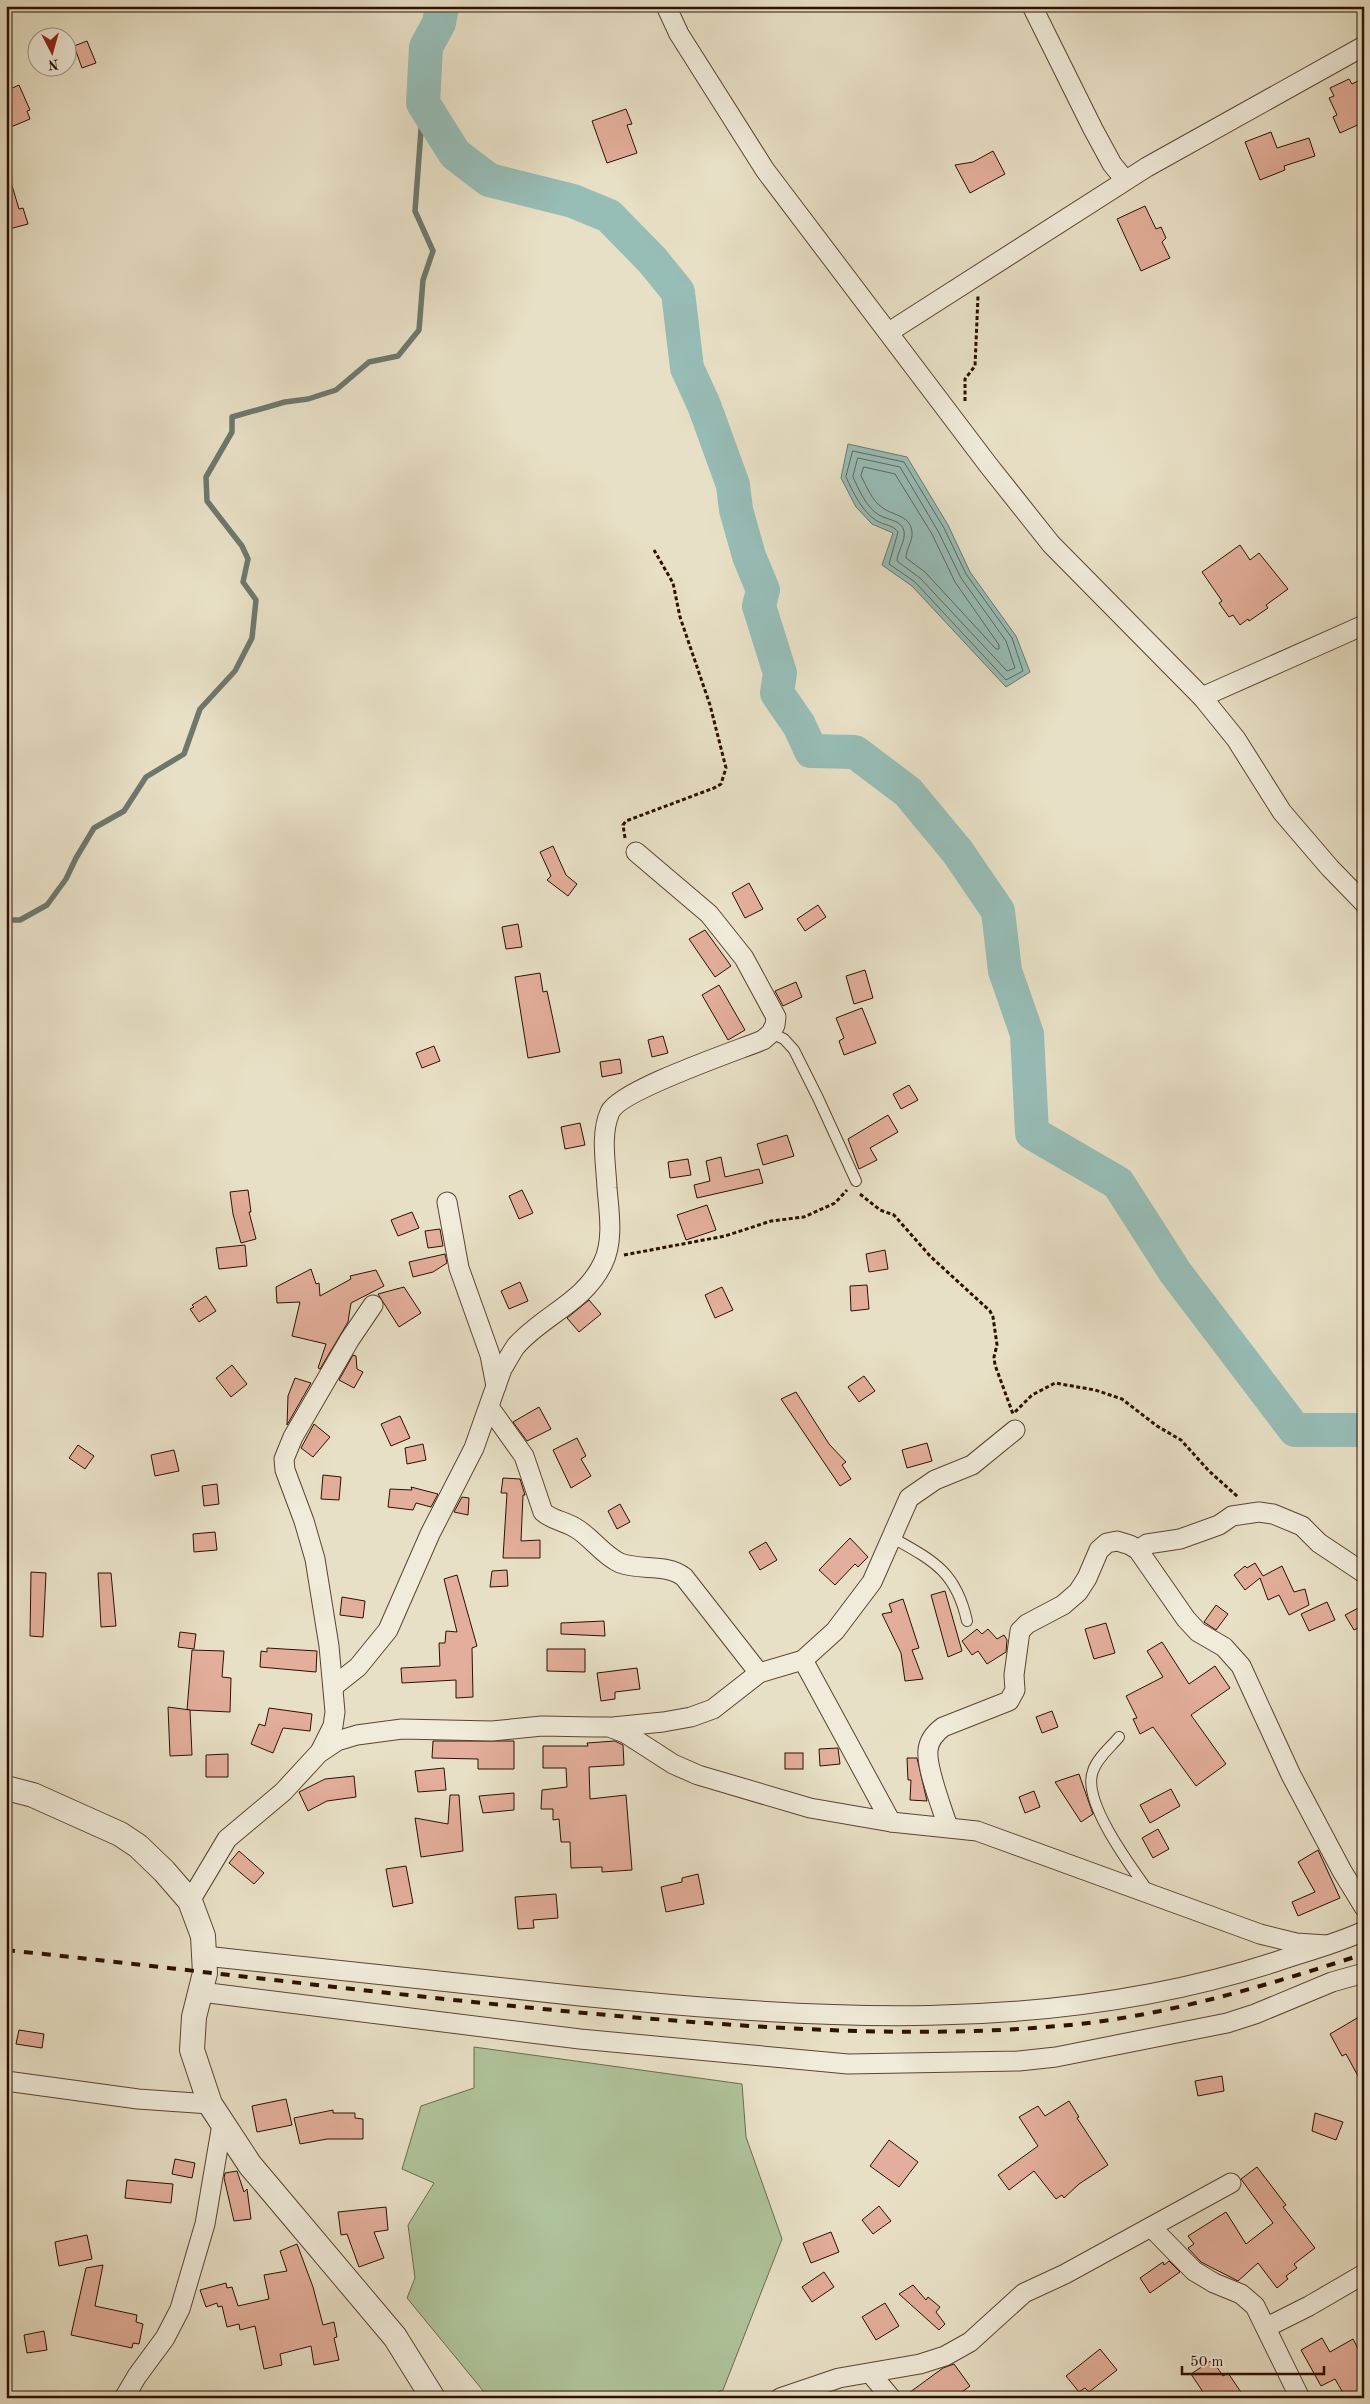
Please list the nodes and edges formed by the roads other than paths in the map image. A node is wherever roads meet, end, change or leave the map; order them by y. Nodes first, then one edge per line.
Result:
1 (666, 6) edge
2 (1032, 6) edge
3 (1364, 46) edge
4 (1125, 180) junction
5 (889, 332) junction
6 (1364, 625) edge
7 (1202, 697) junction
8 (636, 852) road end
9 (1364, 903) edge
10 (771, 1033) junction
11 (856, 1181) road end
12 (447, 1202) dead end
13 (373, 1305) dead end
14 (496, 1387) junction
15 (489, 1407) junction
16 (1014, 1422) road end
17 (893, 1538) junction
18 (1138, 1550) junction
19 (1364, 1574) edge
20 (967, 1621) dead end
21 (803, 1660) junction
22 (759, 1673) junction
23 (334, 1686) junction
24 (609, 1727) junction
25 (1120, 1737) dead end
26 (319, 1754) junction
27 (6, 1788) edge
28 (891, 1822) junction
29 (948, 1828) junction
30 (1152, 1894) junction
31 (190, 1901) junction
32 (1364, 1907) edge
33 (1360, 1934) edge
34 (1327, 1944) junction
35 (205, 1956) junction
36 (1364, 1973) edge
37 (201, 1992) junction
38 (6, 2081) edge
39 (210, 2104) junction
40 (222, 2124) junction
41 (1231, 2183) dead end
42 (1151, 2228) junction
43 (1364, 2274) edge
44 (1267, 2327) junction
45 (871, 2374) junction
46 (123, 2396) edge
47 (433, 2398) edge
48 (780, 2398) edge
49 (891, 2398) edge
50 (1300, 2398) edge

1 - 5 street
2 - 4 street
3 - 4 street
4 - 5 street
5 - 7 street
6 - 7 street
7 - 9 street
8 - 10 street
10 - 11 lane
10 - 14 street
12 - 14 street
13 - 23 street
14 - 15 street
15 - 22 street
15 - 23 street
16 - 17 street
17 - 20 lane
17 - 21 street
18 - 19 street
18 - 29 street
18 - 32 street
21 - 22 street
21 - 28 street
22 - 24 street
23 - 26 street
24 - 26 street
24 - 28 street
25 - 30 lane
26 - 31 street
27 - 31 street
28 - 29 street
29 - 30 street
30 - 34 street
31 - 35 street
33 - 34 street
34 - 35 street
35 - 37 street
36 - 37 street
37 - 39 street
38 - 39 street
39 - 40 street
40 - 46 street
40 - 47 street
41 - 42 street
42 - 44 street
42 - 45 street
43 - 44 street
44 - 50 street
45 - 48 street
45 - 49 street

